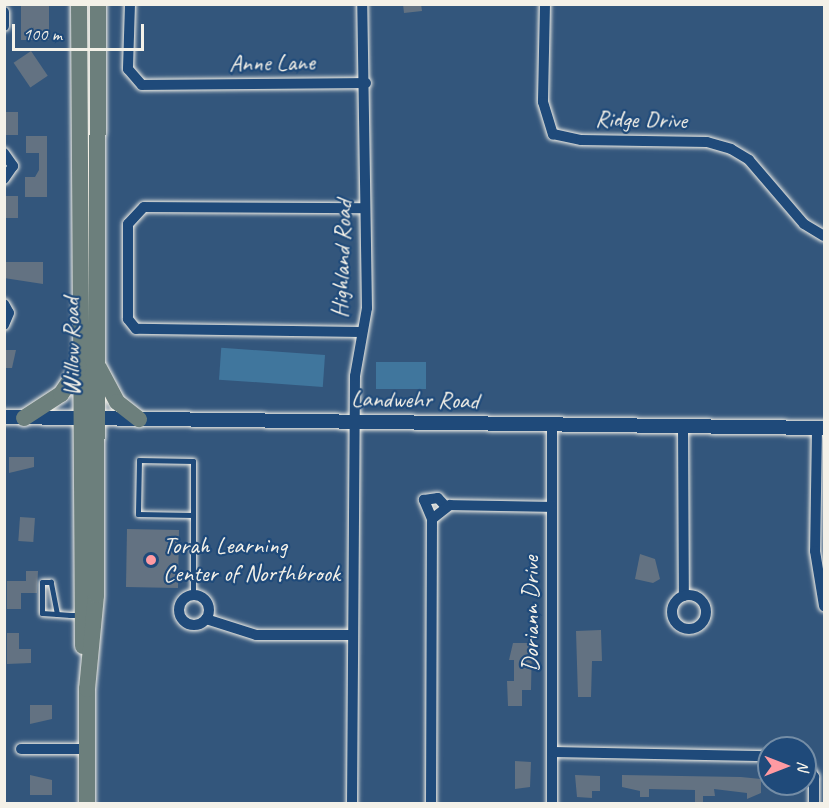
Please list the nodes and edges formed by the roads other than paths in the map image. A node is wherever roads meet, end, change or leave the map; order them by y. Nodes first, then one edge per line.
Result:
1 (79, 4) edge
2 (98, 4) edge
3 (130, 4) edge
4 (362, 4) edge
5 (545, 4) edge
6 (4, 12) edge
7 (4, 26) edge
8 (366, 83) junction
9 (4, 153) edge
10 (4, 179) edge
11 (365, 208) junction
12 (825, 236) edge
13 (4, 304) edge
14 (4, 325) edge
15 (361, 332) junction
16 (96, 355) junction
17 (80, 366) junction
18 (4, 417) edge
19 (24, 418) junction
20 (88, 419) junction
21 (139, 419) junction
22 (354, 421) junction
23 (552, 424) junction
24 (683, 427) junction
25 (821, 428) edge
26 (446, 507) junction
27 (551, 507) junction
28 (193, 515) junction
29 (432, 519) junction
30 (192, 596) junction
31 (684, 596) dead end
32 (825, 606) edge
33 (57, 614) junction
34 (81, 614) junction
35 (206, 619) junction
36 (353, 635) junction
37 (87, 689) junction
38 (21, 749) dead end
39 (87, 749) junction
40 (553, 752) junction
41 (757, 756) edge
42 (87, 804) edge
43 (352, 804) edge
44 (431, 804) edge
45 (552, 804) edge

1 - 17 main road, Willow Road
2 - 16 main road, Willow Road
3 - 8 street, Anne Lane
4 - 8 street, Highland Road
5 - 12 street, Ridge Drive
6 - 7 street
8 - 11 street, Highland Road
9 - 10 street
11 - 15 street, Highland Road
11 - 15 street
13 - 14 street
15 - 22 street, Highland Road
16 - 20 main road, Willow Road
16 - 21 main road
17 - 19 main road
17 - 20 main road, Willow Road
18 - 19 main road, Landwehr Road
19 - 20 main road, Landwehr Road
20 - 21 main road, Landwehr Road
20 - 34 main road, Willow Road
20 - 37 main road, Willow Road
21 - 22 main road, Landwehr Road
22 - 23 main road, Landwehr Road
22 - 36 street, Highland Road
23 - 24 main road, Landwehr Road
23 - 27 street, Doriann Drive
24 - 25 main road, Landwehr Road
24 - 31 street
25 - 32 street
26 - 27 street
26 - 29 street
26 - 29 street
27 - 40 street, Doriann Drive
28 - 28 lane
28 - 30 lane
29 - 44 street
30 - 35 street
30 - 35 street
33 - 33 lane
33 - 34 lane
34 - 37 main road, Willow Road
35 - 36 street
36 - 43 street, Highland Road
37 - 39 main road, Willow Road
38 - 39 street
39 - 42 main road, Willow Road
40 - 41 street
40 - 45 street, Doriann Drive

